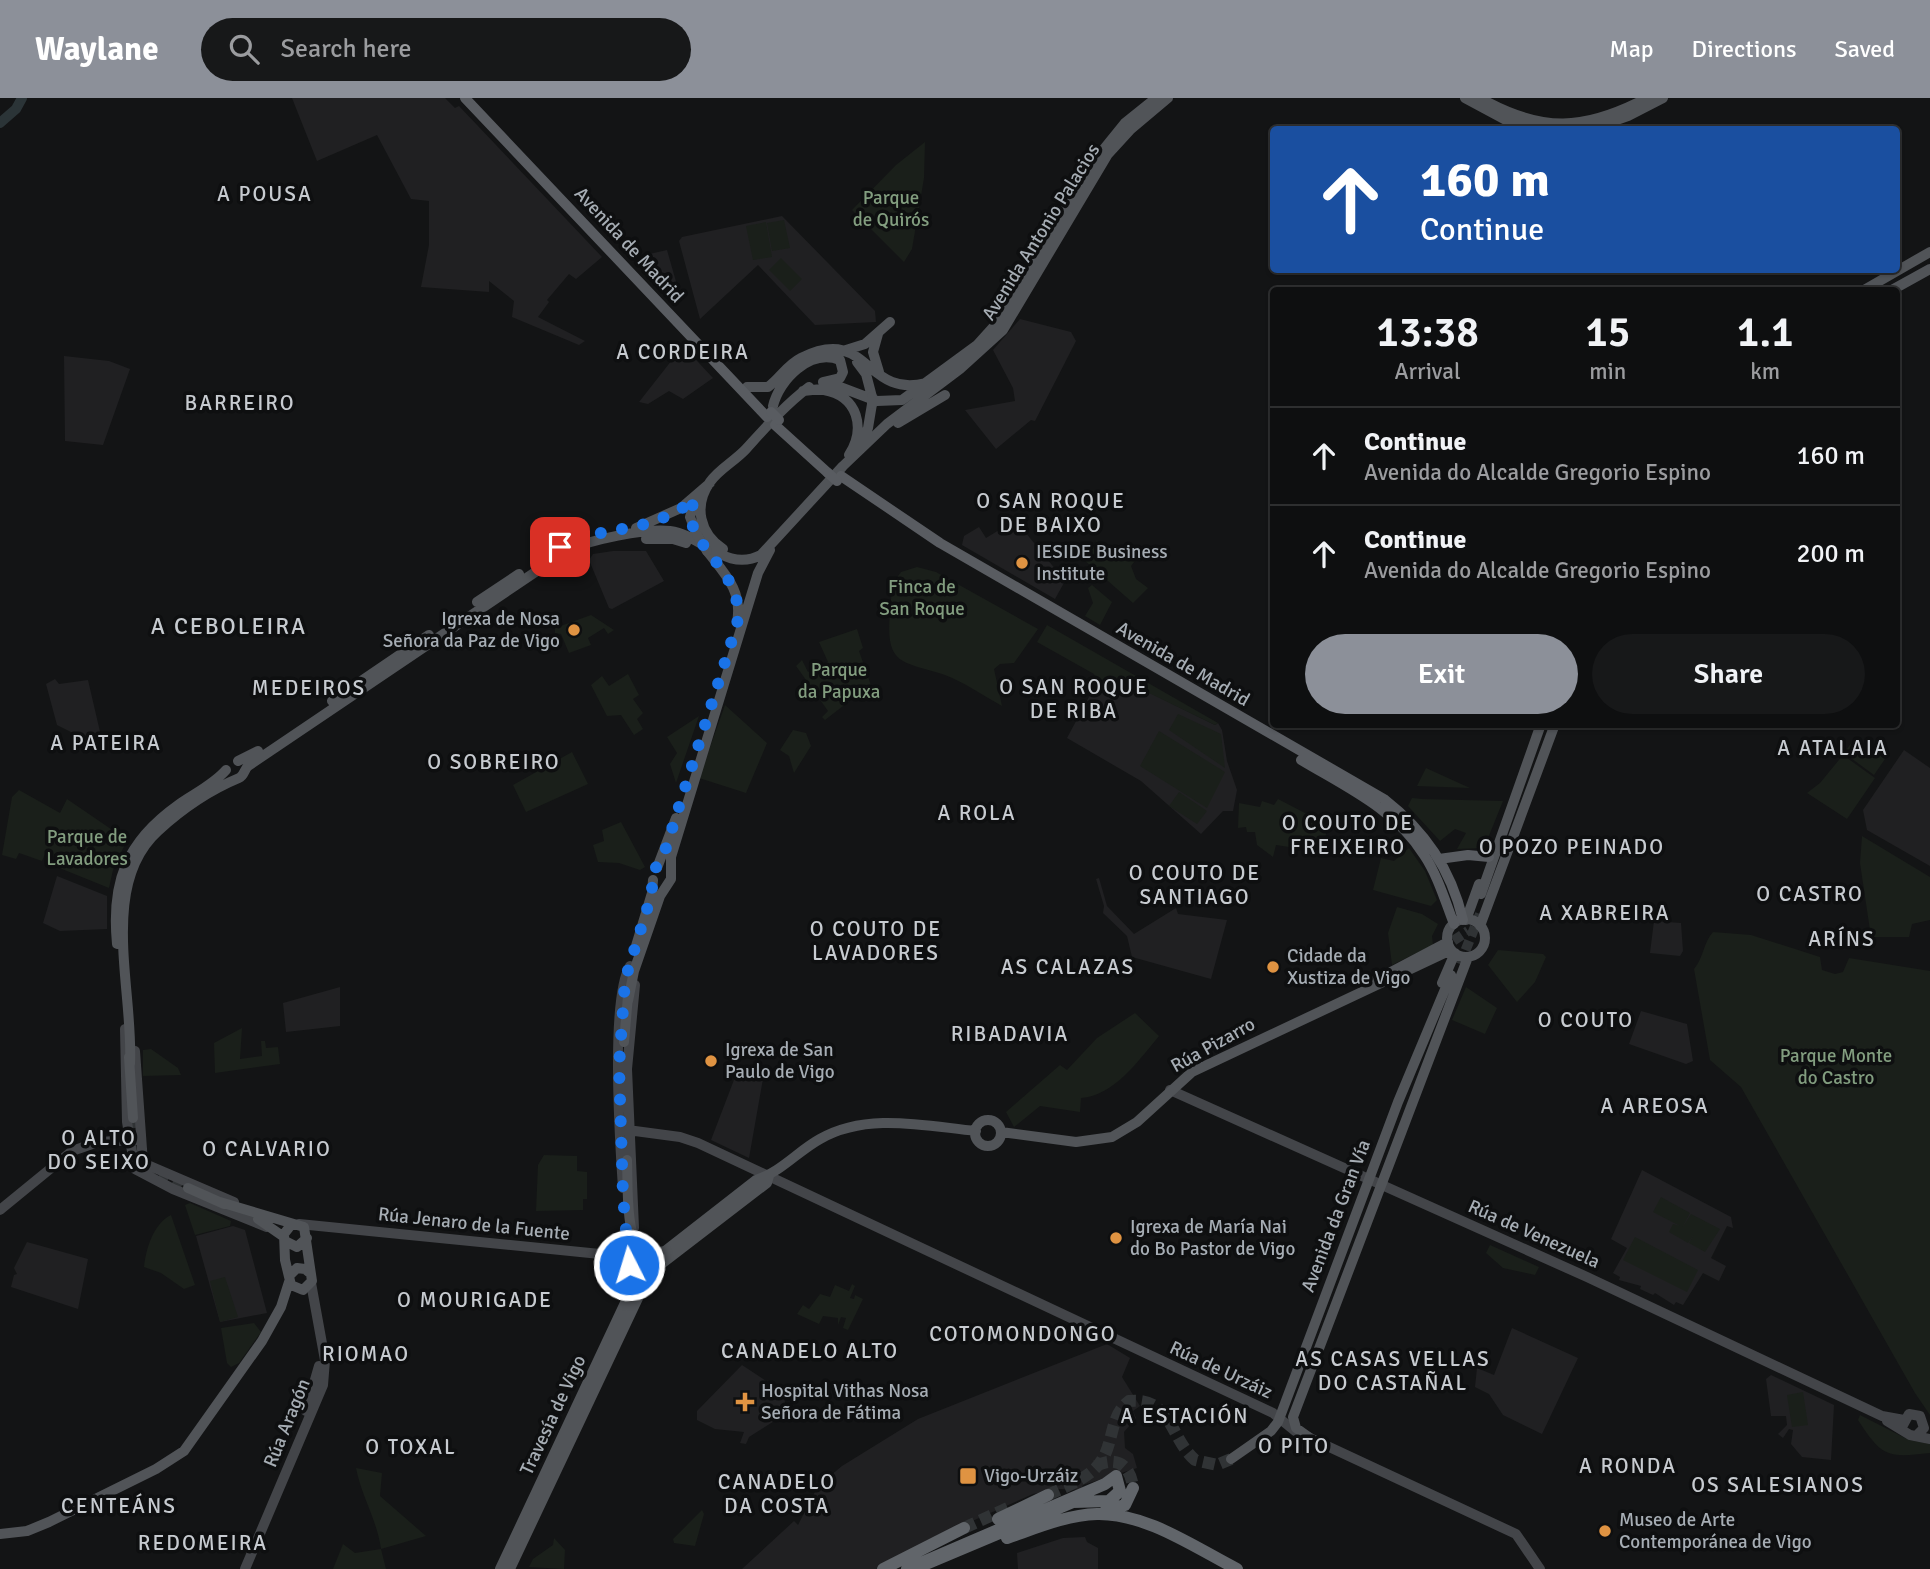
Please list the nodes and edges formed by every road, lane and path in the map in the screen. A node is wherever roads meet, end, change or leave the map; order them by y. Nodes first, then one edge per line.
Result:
1 (466, 98) edge
2 (474, 98) edge
3 (1156, 98) edge
4 (1168, 98) edge
5 (1465, 98) edge
6 (1480, 98) edge
7 (1647, 98) edge
8 (1663, 98) edge
9 (1524, 126) edge
10 (1599, 126) edge
11 (1930, 252) edge
12 (1930, 269) edge
13 (1900, 270) edge
14 (1895, 273) edge
15 (1871, 287) edge
16 (1897, 287) edge
17 (890, 322) dead end
18 (879, 331) junction
19 (842, 350) junction
20 (883, 378) junction
21 (928, 382) junction
22 (752, 388) junction
23 (803, 391) junction
24 (945, 395) dead end
25 (773, 416) junction
26 (867, 443) junction
27 (857, 453) junction
28 (836, 473) junction
29 (709, 482) junction
30 (695, 499) junction
31 (781, 533) junction
32 (769, 545) junction
33 (561, 554) junction
34 (730, 579) junction
35 (1540, 728) edge
36 (1553, 728) edge
37 (241, 766) junction
38 (229, 774) junction
39 (1516, 794) junction
40 (1526, 801) junction
41 (1489, 857) junction
42 (1439, 859) junction
43 (657, 867) junction
44 (671, 872) junction
45 (653, 880) junction
46 (666, 885) junction
47 (1461, 921) junction
48 (1480, 926) junction
49 (1451, 948) junction
50 (1468, 957) junction
51 (634, 963) junction
52 (1401, 968) dead end
53 (1453, 976) tunnel mouth
54 (1378, 978) junction
55 (1366, 987) junction
56 (128, 1030) junction
57 (1433, 1030) junction
58 (624, 1042) dead end
59 (1170, 1090) junction
60 (133, 1118) tunnel mouth
61 (976, 1130) junction
62 (626, 1131) junction
63 (1001, 1132) junction
64 (135, 1140) junction
65 (627, 1156) junction
66 (769, 1176) junction
67 (1368, 1181) junction
68 (1380, 1186) junction
69 (188, 1188) tunnel mouth
70 (220, 1202) junction
71 (247, 1209) junction
72 (0, 1210) edge
73 (295, 1224) junction
74 (319, 1226) junction
75 (271, 1227) junction
76 (307, 1237) junction
77 (630, 1237) junction
78 (284, 1239) junction
79 (627, 1260) junction
80 (285, 1261) junction
81 (651, 1273) junction
82 (289, 1279) junction
83 (306, 1284) junction
84 (282, 1304) junction
85 (324, 1378) junction
86 (1279, 1418) junction
87 (1904, 1425) junction
88 (1927, 1427) edge
89 (1917, 1435) junction
90 (1310, 1438) junction
91 (1930, 1439) edge
92 (1231, 1459) tunnel mouth
93 (1133, 1488) dead end
94 (1048, 1495) tunnel mouth
95 (964, 1528) tunnel mouth
96 (0, 1534) edge
97 (982, 1546) junction
98 (238, 1569) edge
99 (245, 1569) edge
100 (500, 1569) edge
101 (510, 1569) edge
102 (883, 1569) edge
103 (897, 1569) edge
104 (906, 1569) edge
105 (914, 1569) edge
106 (928, 1569) edge
107 (1237, 1569) edge
108 (1541, 1569) edge

1 - 25 highway, Avenida de Madrid
2 - 22 highway, Avenida de Madrid
3 - 21 main road, Avenida Antonio Palacios
4 - 26 main road, Avenida Antonio Palacios
5 - 9 main road
6 - 7 main road
8 - 10 main road
11 - 13 main road
12 - 16 main road
14 - 15 main road
17 - 18 main road
18 - 19 main road
18 - 20 main road
19 - 20 main road
19 - 22 main road
19 - 27 main road
20 - 21 main road
21 - 23 main road, Avenida Antonio Palacios
22 - 25 highway, Avenida de Madrid
23 - 25 main road
23 - 28 main road
23 - 29 main road
24 - 26 main road
25 - 28 highway, Avenida de Madrid
26 - 27 main road, Avenida Antonio Palacios
27 - 28 main road, Avenida Antonio Palacios
28 - 31 main road, Avenida Antonio Palacios
28 - 42 highway, Avenida de Madrid
28 - 47 highway, Avenida de Madrid
29 - 30 main road
29 - 32 main road
30 - 34 main road, bridge
30 - 37 main road
31 - 32 main road
31 - 44 main road
32 - 33 main road
33 - 34 main road
33 - 37 main road
34 - 43 main road
35 - 39 main road
36 - 40 main road
37 - 38 main road
37 - 38 main road
38 - 56 main road
39 - 40 main road
39 - 41 main road
40 - 48 main road
41 - 42 highway
41 - 47 main road
42 - 47 highway, Avenida de Madrid
43 - 44 main road
43 - 45 main road
44 - 46 main road
45 - 46 main road
45 - 51 main road
46 - 51 main road
47 - 48 main road
47 - 49 main road
48 - 50 main road
49 - 50 main road
49 - 54 main road, Rúa Pizarro
49 - 55 main road, Rúa Pizarro
49 - 57 main road, Avenida da Gran Vía
50 - 57 main road, Avenida da Gran Vía
51 - 58 main road
51 - 62 main road
51 - 62 main road
52 - 54 main road, Rúa Pizarro
53 - 57 main road, Avenida da Gran Vía
54 - 55 main road, Rúa Pizarro
55 - 59 main road, Rúa Pizarro
56 - 60 main road
56 - 64 main road
57 - 67 main road, Avenida da Gran Vía
57 - 68 main road, Avenida da Gran Vía
59 - 63 main road, Rúa Pizarro
59 - 67 main road, Rúa de Venezuela
61 - 63 main road
61 - 63 main road
61 - 66 main road
62 - 65 main road
62 - 66 main road
64 - 71 main road
64 - 72 main road
64 - 75 main road
65 - 77 main road
65 - 77 main road
66 - 79 main road
66 - 81 main road, Travesía de Vigo
66 - 86 main road, Rúa de Urzáiz
67 - 68 main road, Rúa de Venezuela
67 - 86 main road, Avenida da Gran Vía
68 - 87 main road, Rúa de Venezuela
68 - 90 main road, Avenida da Gran Vía
69 - 70 main road
70 - 71 main road
70 - 75 main road
71 - 73 main road
73 - 74 main road, Rúa Jenaro de la Fuente
73 - 76 main road, Rúa Aragón
73 - 78 main road
74 - 76 main road
74 - 79 main road, Rúa Jenaro de la Fuente
75 - 78 main road
76 - 78 main road
76 - 83 main road, Rúa Aragón
77 - 79 main road
77 - 79 main road
78 - 80 main road
79 - 81 main road
79 - 81 main road
79 - 100 main road, Travesía de Vigo
80 - 82 main road
80 - 84 main road
81 - 101 main road, Travesía de Vigo
82 - 83 main road
82 - 83 main road
82 - 84 main road
83 - 84 main road
83 - 85 main road, Rúa Aragón
84 - 96 main road
85 - 98 main road, Rúa Aragón
85 - 99 main road, Rúa Aragón
86 - 90 main road, Rúa de Urzáiz
86 - 92 main road
87 - 88 main road
87 - 89 main road
88 - 89 main road
89 - 91 main road
90 - 108 main road, Rúa de Urzáiz
93 - 97 highway
94 - 103 highway
95 - 102 highway
97 - 106 highway
97 - 107 highway
104 - 105 highway

